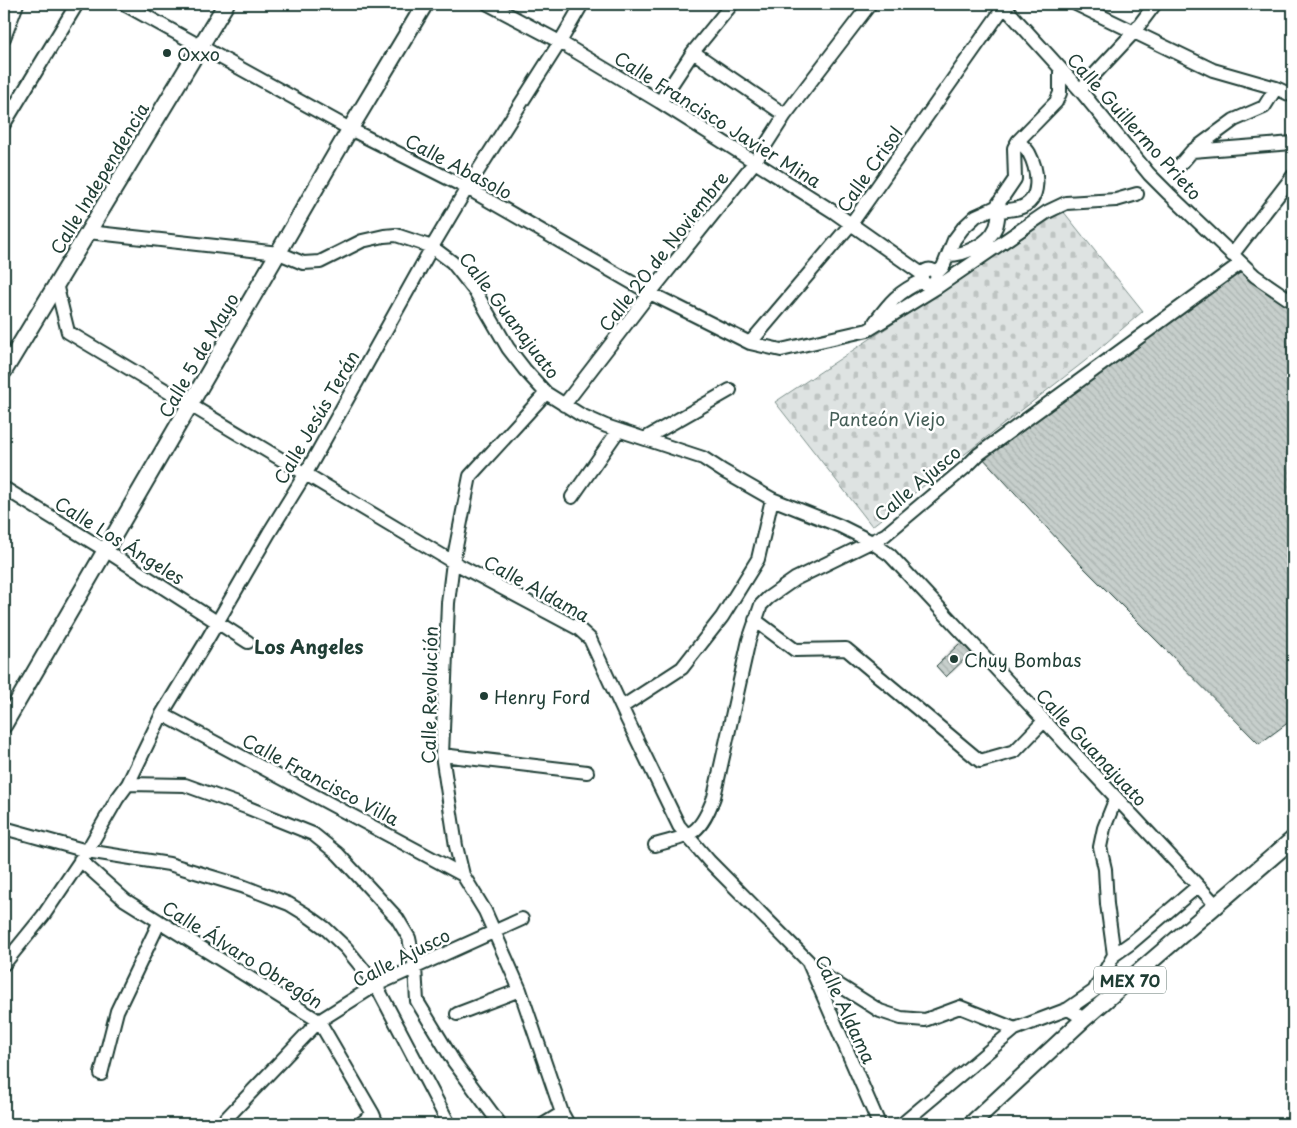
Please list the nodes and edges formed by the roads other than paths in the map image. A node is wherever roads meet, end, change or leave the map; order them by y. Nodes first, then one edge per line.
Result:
1 (17, 4) edge
2 (77, 4) edge
3 (124, 4) edge
4 (226, 4) edge
5 (425, 4) edge
6 (488, 4) edge
7 (582, 4) edge
8 (732, 4) edge
9 (870, 4) edge
10 (1076, 4) edge
11 (1155, 4) edge
12 (1005, 5) edge
13 (1134, 32) junction
14 (4, 38) edge
15 (560, 42) junction
16 (200, 47) junction
17 (694, 52) junction
18 (1060, 68) junction
19 (1276, 88) junction
20 (1080, 90) junction
21 (1293, 96) edge
22 (660, 102) junction
23 (785, 115) junction
24 (4, 124) edge
25 (350, 129) junction
26 (1018, 142) junction
27 (1293, 143) edge
28 (1192, 151) junction
29 (754, 163) junction
30 (1180, 165) dead end
31 (1293, 176) edge
32 (1037, 178) junction
33 (1015, 179) junction
34 (467, 188) junction
35 (1137, 194) dead end
36 (997, 209) junction
37 (851, 224) junction
38 (88, 232) junction
39 (432, 247) junction
40 (278, 253) junction
41 (948, 255) junction
42 (1237, 259) junction
43 (922, 278) junction
44 (56, 284) junction
45 (650, 293) junction
46 (1293, 302) edge
47 (868, 330) junction
48 (750, 342) junction
49 (4, 371) edge
50 (730, 390) dead end
51 (546, 393) junction
52 (190, 405) junction
53 (564, 405) junction
54 (618, 430) junction
55 (646, 438) junction
56 (306, 473) junction
57 (4, 488) edge
58 (572, 497) dead end
59 (772, 499) junction
60 (870, 541) junction
61 (105, 550) junction
62 (453, 562) junction
63 (755, 620) junction
64 (218, 621) junction
65 (248, 642) dead end
66 (622, 707) junction
67 (162, 714) junction
68 (1044, 721) junction
69 (4, 725) edge
70 (442, 755) junction
71 (587, 772) dead end
72 (128, 784) junction
73 (1116, 798) junction
74 (4, 828) edge
75 (687, 836) junction
76 (1293, 840) edge
77 (655, 845) dead end
78 (84, 855) junction
79 (463, 876) junction
80 (1198, 886) junction
81 (1216, 905) junction
82 (522, 919) dead end
83 (159, 923) junction
84 (494, 931) junction
85 (1114, 955) junction
86 (808, 961) junction
87 (4, 964) edge
88 (415, 967) junction
89 (376, 986) junction
90 (520, 990) junction
91 (1068, 1009) junction
92 (457, 1014) dead end
93 (1084, 1019) junction
94 (319, 1021) junction
95 (1015, 1028) junction
96 (101, 1074) dead end
97 (375, 1119) edge
98 (565, 1119) edge
99 (220, 1124) edge
100 (360, 1124) edge
101 (449, 1124) edge
102 (500, 1124) edge
103 (544, 1124) edge
104 (879, 1124) edge
105 (902, 1124) edge
106 (971, 1124) edge

1 - 14 street
2 - 24 street
3 - 16 street, Calle Abasolo
4 - 16 main road, Calle Independencia
5 - 25 main road, Calle 5 de Mayo
6 - 15 street, Calle Francisco Javier Mina
7 - 15 street, Calle Jesús Terán
8 - 17 street
9 - 23 street, Calle 20 de Noviembre
10 - 13 street
11 - 13 street
12 - 18 street, Calle Guillermo Prieto
12 - 37 street, Calle Crisol
13 - 19 street
13 - 20 street
15 - 22 street, Calle Francisco Javier Mina
15 - 34 street, Calle Jesús Terán
16 - 25 street, Calle Abasolo
16 - 38 main road, Calle Independencia
17 - 22 street
17 - 23 street
18 - 20 street, Calle Guillermo Prieto
18 - 26 street
19 - 21 street
19 - 28 street
20 - 42 street, Calle Guillermo Prieto
22 - 29 street, Calle Francisco Javier Mina
23 - 29 street, Calle 20 de Noviembre
25 - 34 street, Calle Abasolo
25 - 40 main road, Calle 5 de Mayo
26 - 32 street
26 - 33 street
27 - 28 street
28 - 30 street
29 - 37 street, Calle Francisco Javier Mina
29 - 45 street, Calle 20 de Noviembre
31 - 42 street, Calle Ajusco
32 - 33 street
32 - 36 street
33 - 36 street
34 - 39 street, Calle Jesús Terán
34 - 45 street, Calle Abasolo
35 - 47 street
36 - 41 street
36 - 41 street
37 - 43 street, Calle Francisco Javier Mina
37 - 48 street, Calle Crisol
38 - 40 street, Calle Guanajuato
38 - 44 main road, Calle Independencia
39 - 40 street, Calle Guanajuato
39 - 51 street, Calle Guanajuato
39 - 56 street, Calle Jesús Terán
40 - 52 main road, Calle 5 de Mayo
41 - 43 street
42 - 46 street, Calle Guillermo Prieto
42 - 60 street, Calle Ajusco
43 - 47 street
44 - 49 main road, Calle Independencia
44 - 52 street, Calle Aldama
45 - 48 street, Calle Abasolo
45 - 53 street, Calle 20 de Noviembre
47 - 48 street, Calle Abasolo
50 - 55 street
51 - 53 street, Calle Guanajuato
51 - 62 street, Calle Revolución
52 - 56 street, Calle Aldama
52 - 61 main road, Calle 5 de Mayo
53 - 54 street, Calle Guanajuato
54 - 55 street, Calle Guanajuato
54 - 58 street
55 - 59 street, Calle Guanajuato
56 - 62 street, Calle Aldama
56 - 64 street, Calle Jesús Terán
57 - 61 street, Calle Los Ángeles
59 - 60 street, Calle Guanajuato
59 - 66 street
60 - 63 street, Calle Ajusco
60 - 68 street, Calle Guanajuato
61 - 64 street, Calle Los Ángeles
61 - 69 main road, Calle 5 de Mayo
62 - 66 street, Calle Aldama
62 - 70 street, Calle Revolución
63 - 68 street
63 - 75 street, Calle Ajusco
64 - 65 street, Calle Los Ángeles
64 - 67 street, Calle Jesús Terán
66 - 75 street, Calle Aldama
67 - 72 street, Calle Jesús Terán
67 - 79 street, Calle Francisco Villa
68 - 73 street, Calle Guanajuato
70 - 71 street
70 - 79 street, Calle Revolución
72 - 78 street, Calle Jesús Terán
72 - 88 street
73 - 80 street, Calle Guanajuato
73 - 85 street
74 - 78 street
75 - 77 street, Calle Ajusco
75 - 86 street, Calle Aldama
76 - 81 main road, MEX 70
78 - 83 street, Calle Álvaro Obregón
78 - 87 street, Calle Jesús Terán
78 - 89 street
79 - 84 street, Calle Revolución
80 - 81 street, Calle Guanajuato
80 - 85 street
81 - 93 main road, MEX 70
82 - 84 street, Calle Ajusco
83 - 94 street, Calle Álvaro Obregón
83 - 96 street
84 - 88 street, Calle Ajusco
84 - 90 street, Calle Revolución
85 - 91 street
86 - 95 street
86 - 104 street, Calle Aldama
88 - 89 street, Calle Ajusco
88 - 102 street
89 - 94 street, Calle Ajusco
89 - 101 street
90 - 92 street
90 - 98 street, Calle Revolución
91 - 93 street
91 - 95 street
93 - 106 main road, MEX 70
94 - 97 street, Calle Álvaro Obregón
94 - 99 street, Calle Ajusco
95 - 105 street
97 - 100 street
98 - 103 street

